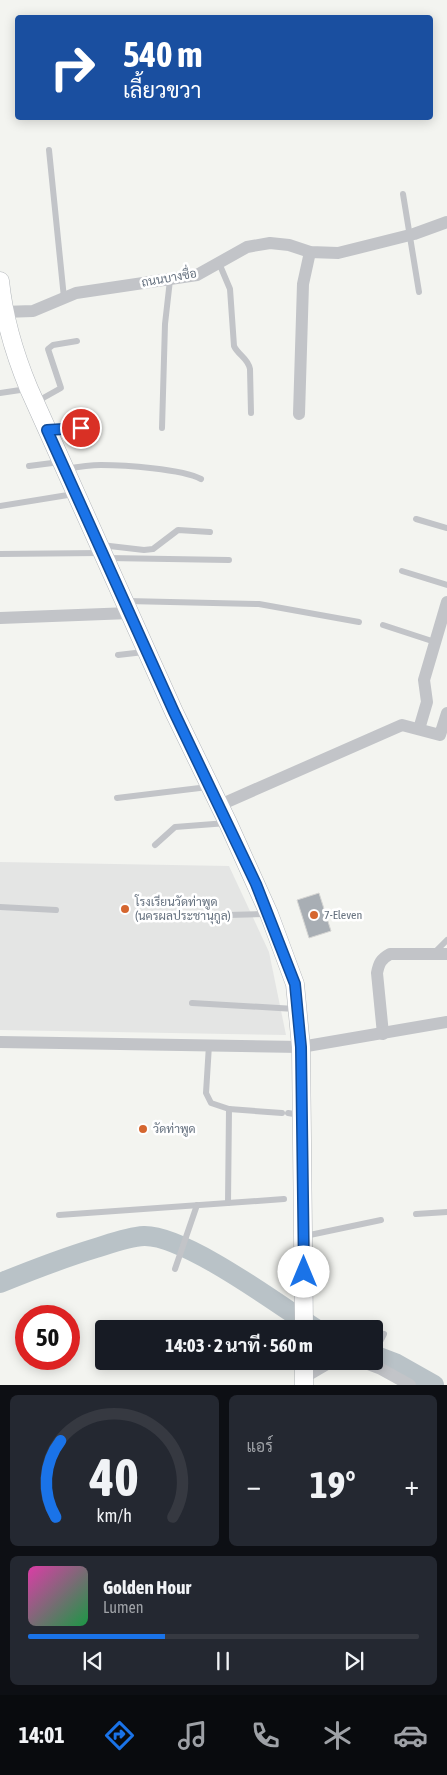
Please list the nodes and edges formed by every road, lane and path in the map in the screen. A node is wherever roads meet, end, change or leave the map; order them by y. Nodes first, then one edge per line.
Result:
1 (49, 150) dead end
2 (403, 194) dead end
3 (447, 222) edge
4 (410, 238) junction
5 (310, 252) junction
6 (219, 263) junction
7 (170, 280) junction
8 (0, 281) edge
9 (419, 292) dead end
10 (64, 298) junction
11 (2, 306) edge
12 (77, 342) dead end
13 (0, 393) edge
14 (32, 396) junction
15 (251, 413) dead end
16 (299, 414) dead end
17 (98, 428) dead end
18 (162, 428) dead end
19 (47, 430) junction
20 (63, 465) junction
21 (29, 466) dead end
22 (201, 479) dead end
23 (76, 494) junction
24 (0, 506) edge
25 (416, 519) dead end
26 (447, 528) edge
27 (210, 532) dead end
28 (104, 552) junction
29 (0, 554) edge
30 (230, 560) dead end
31 (402, 571) dead end
32 (447, 585) edge
33 (447, 602) edge
34 (127, 607) junction
35 (0, 618) edge
36 (359, 622) dead end
37 (383, 626) dead end
38 (435, 642) junction
39 (148, 652) junction
40 (118, 654) dead end
41 (447, 713) edge
42 (419, 730) junction
43 (212, 786) junction
44 (117, 798) dead end
45 (220, 805) junction
46 (228, 823) junction
47 (155, 845) dead end
48 (0, 907) edge
49 (56, 910) dead end
50 (269, 914) junction
51 (153, 917) dead end
52 (447, 940) edge
53 (433, 954) junction
54 (447, 954) edge
55 (192, 1003) dead end
56 (298, 1009) junction
57 (447, 1022) edge
58 (383, 1034) junction
59 (0, 1042) edge
60 (209, 1045) junction
61 (301, 1047) junction
62 (229, 1109) junction
63 (290, 1114) junction
64 (284, 1199) dead end
65 (228, 1203) junction
66 (197, 1205) junction
67 (447, 1212) edge
68 (416, 1214) dead end
69 (59, 1215) dead end
70 (381, 1220) dead end
71 (304, 1236) junction
72 (174, 1269) dead end
73 (304, 1320) edge
74 (383, 1369) edge
75 (410, 1385) edge

1 - 10 lane
2 - 4 lane
3 - 4 street, ถนนบางซื่อ
4 - 5 street, ถนนบางซื่อ
4 - 9 lane
5 - 6 street, ถนนบางซื่อ
5 - 16 street
6 - 7 street, ถนนบางซื่อ
6 - 15 lane
7 - 10 street, ถนนบางซื่อ
7 - 18 lane
8 - 11 main road
10 - 11 street, ถนนบางซื่อ
11 - 14 main road
12 - 14 lane
13 - 14 lane
14 - 19 main road
17 - 19 lane
19 - 20 main road
20 - 21 lane
20 - 22 lane
20 - 23 main road
23 - 24 lane
23 - 28 main road
25 - 26 lane
27 - 28 lane
28 - 29 lane
28 - 30 lane
28 - 34 main road
31 - 32 lane
33 - 38 street
34 - 35 street
34 - 36 lane
34 - 39 main road
37 - 38 lane
38 - 42 street
39 - 40 lane
39 - 43 main road
41 - 42 street
42 - 45 street
43 - 44 lane
43 - 45 main road
45 - 46 main road
46 - 47 lane
46 - 50 main road
48 - 49 lane
50 - 51 lane
50 - 56 main road
52 - 53 lane
53 - 54 street
53 - 58 street
55 - 56 lane
56 - 61 main road
57 - 58 street
58 - 61 street
59 - 60 street
60 - 61 street
60 - 62 lane
61 - 63 main road
62 - 63 lane
62 - 65 lane
63 - 71 main road
64 - 65 lane
65 - 66 lane
66 - 69 lane
66 - 72 lane
67 - 68 lane
70 - 71 lane
71 - 73 main road
74 - 75 street

